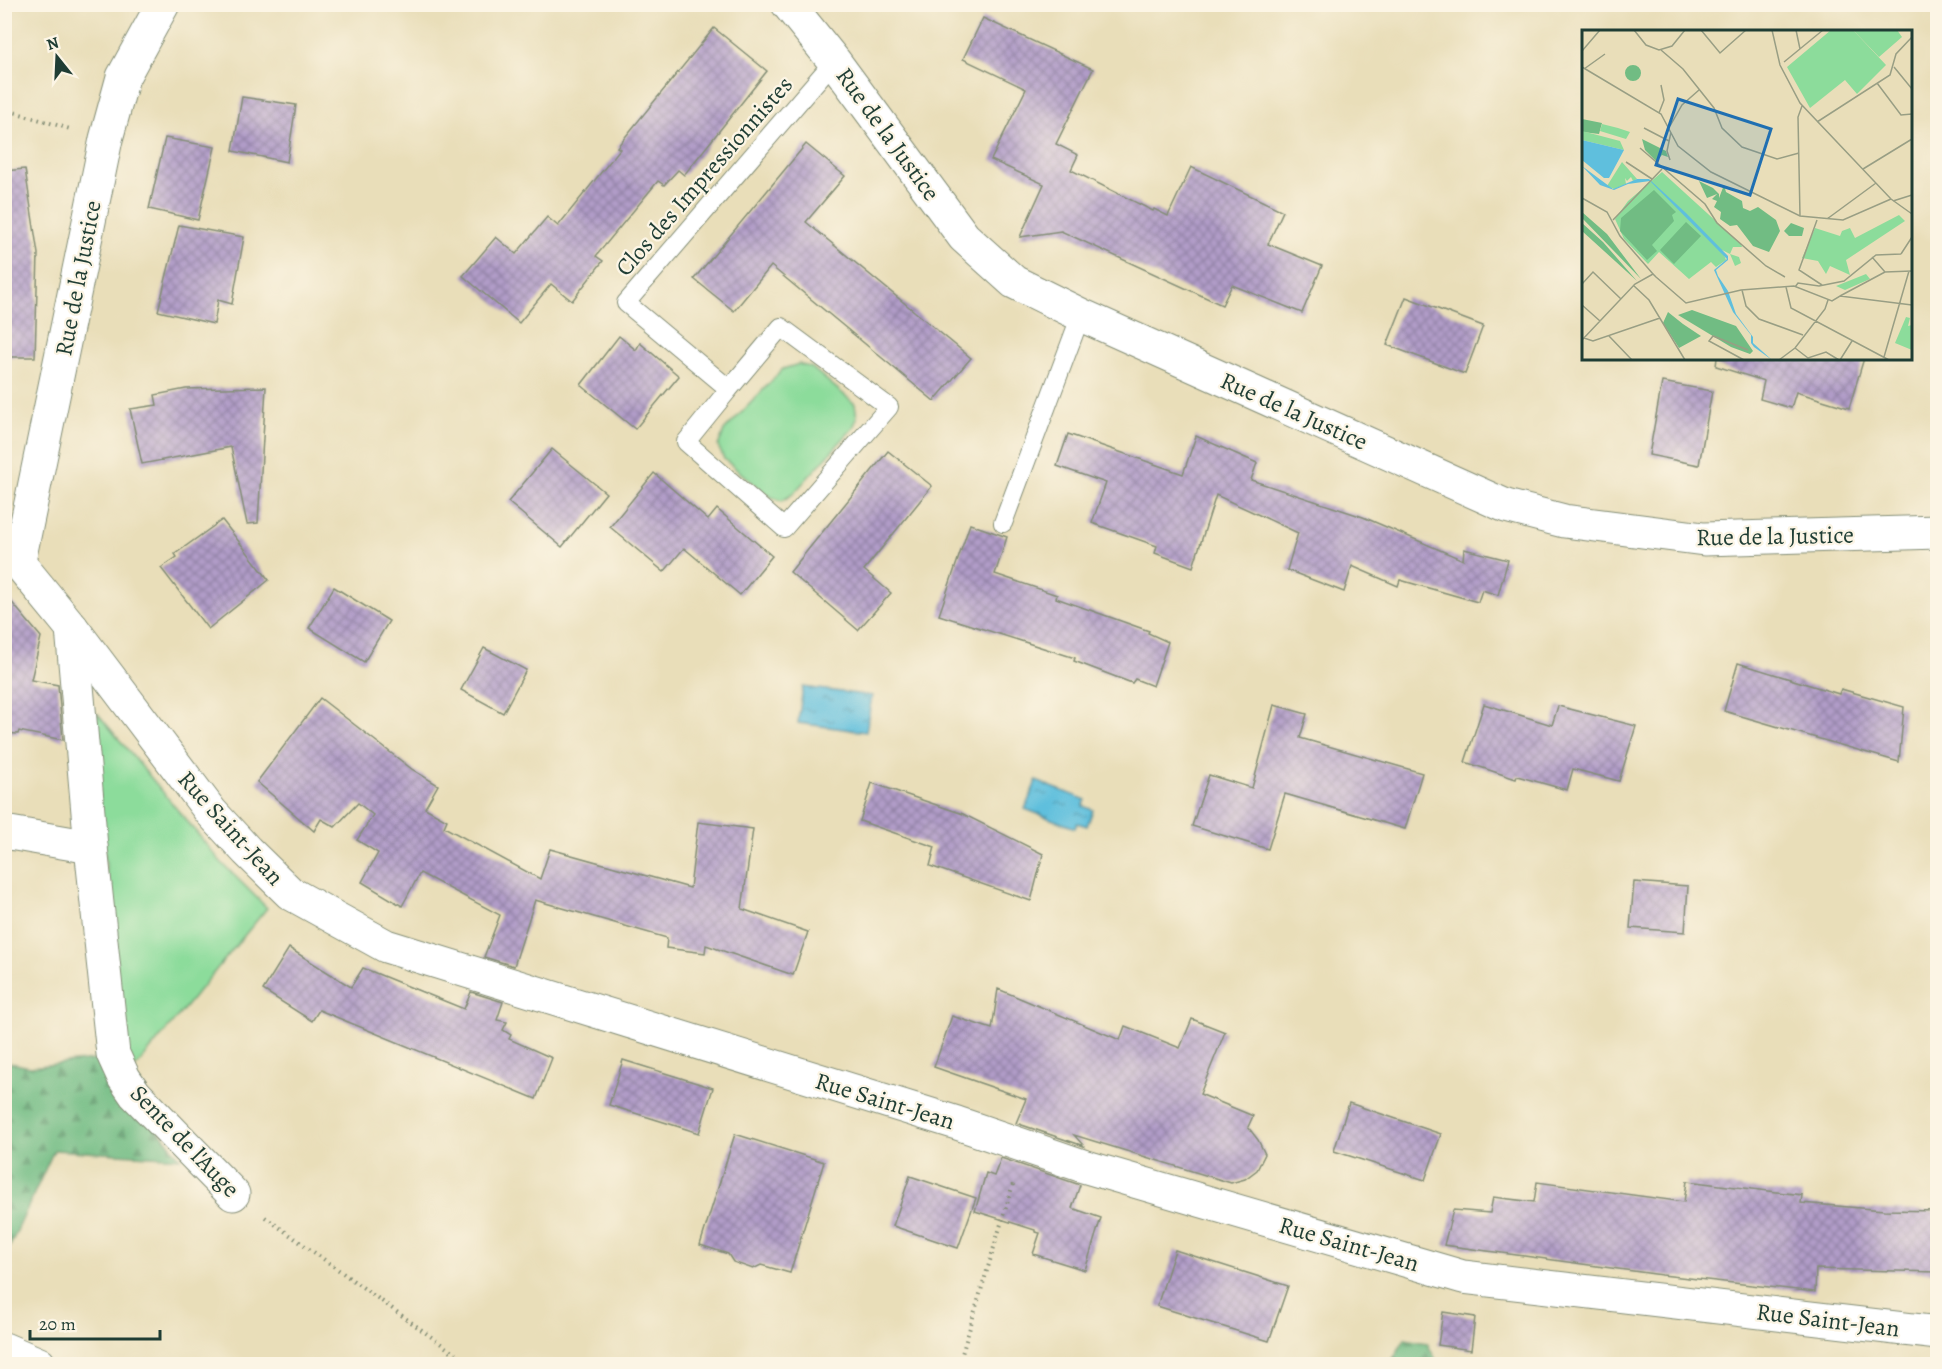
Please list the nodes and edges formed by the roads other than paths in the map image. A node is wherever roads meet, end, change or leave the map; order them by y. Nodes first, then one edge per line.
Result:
1 (163, 4) edge
2 (788, 4) edge
3 (834, 61) junction
4 (1081, 315) junction
5 (729, 389) junction
6 (1003, 523) dead end
7 (1938, 532) edge
8 (12, 553) edge
9 (72, 628) junction
10 (4, 832) edge
11 (91, 847) junction
12 (233, 1194) road end
13 (1938, 1333) edge
14 (4, 1348) edge
15 (39, 1365) edge

1 - 8 street, Rue de la Justice
2 - 3 street, Rue de la Justice
3 - 4 street, Rue de la Justice
3 - 5 lane, Clos des Impressionnistes
4 - 6 lane
4 - 7 street, Rue de la Justice
5 - 5 lane
8 - 9 street, Rue Saint-Jean
9 - 11 street, Sente de l'Auge
9 - 13 street, Rue Saint-Jean
10 - 11 street
11 - 12 street, Sente de l'Auge
14 - 15 street

